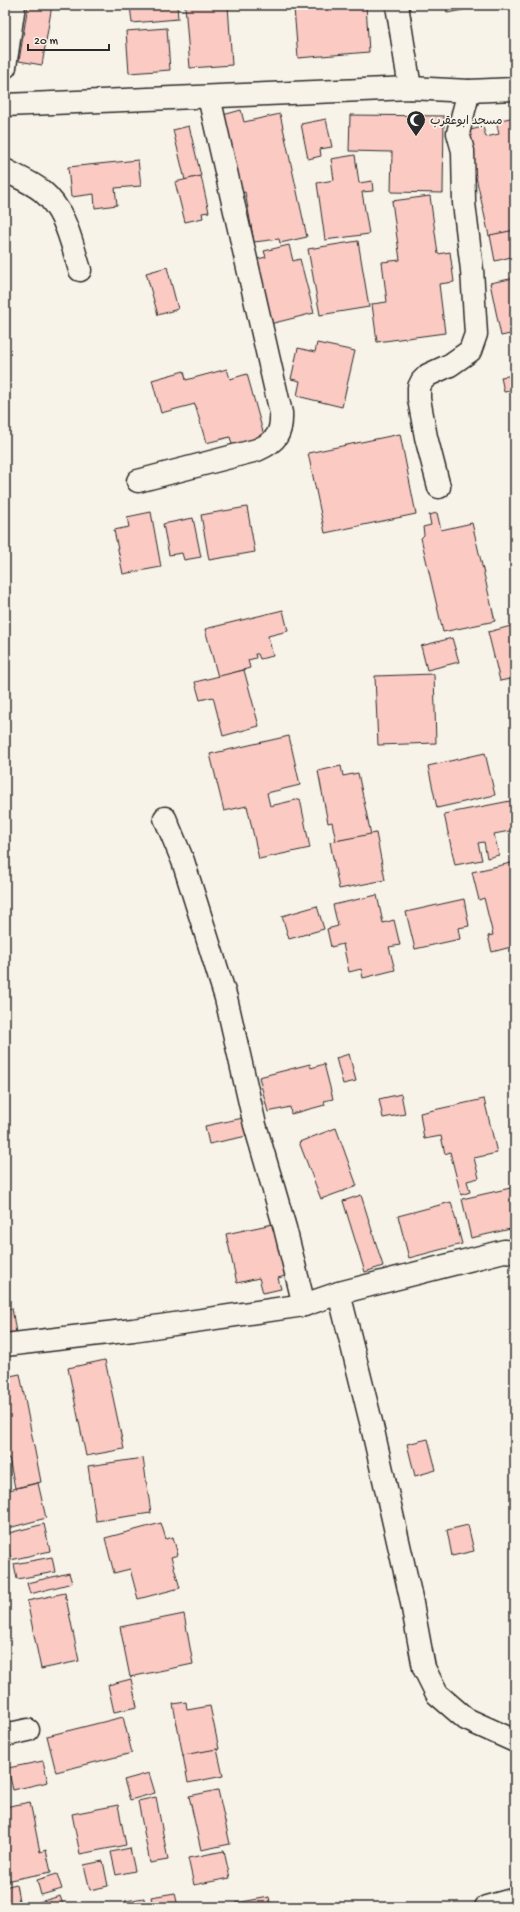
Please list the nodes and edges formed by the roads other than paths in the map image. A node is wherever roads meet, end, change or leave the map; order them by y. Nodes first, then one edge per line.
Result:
1 (14, 5) edge
2 (397, 5) edge
3 (5, 67) edge
4 (410, 88) junction
5 (515, 88) edge
6 (469, 91) junction
7 (209, 97) junction
8 (5, 105) edge
9 (5, 170) edge
10 (80, 270) dead end
11 (138, 481) dead end
12 (439, 487) dead end
13 (165, 818) dead end
14 (515, 1252) edge
15 (339, 1293) junction
16 (304, 1305) junction
17 (5, 1345) edge
18 (28, 1730) dead end
19 (5, 1735) edge
20 (515, 1742) edge
21 (515, 1899) edge
22 (486, 1907) edge

1 - 3 street
2 - 4 street
4 - 6 street
4 - 7 street
5 - 6 street
6 - 12 street
7 - 8 street
7 - 11 street
9 - 10 street
13 - 16 street
14 - 15 street
15 - 16 street
15 - 20 street
16 - 17 street
18 - 19 street
21 - 22 street

